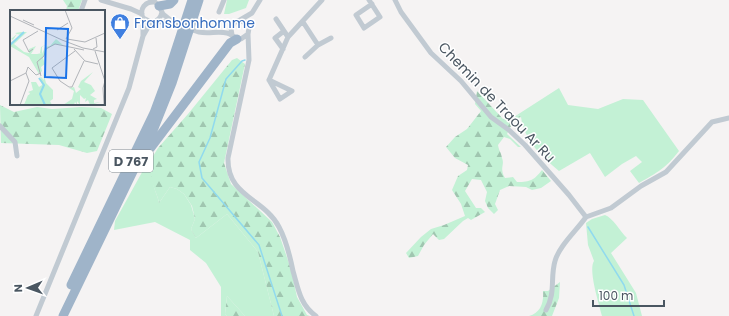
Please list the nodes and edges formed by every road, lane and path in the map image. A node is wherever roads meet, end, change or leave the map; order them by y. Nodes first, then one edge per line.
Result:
1 (85, 0) edge
2 (101, 0) edge
3 (174, 0) edge
4 (192, 0) edge
5 (199, 0) edge
6 (224, 0) edge
7 (260, 0) edge
8 (322, 0) edge
9 (395, 0) edge
10 (371, 2) edge
11 (146, 3) edge
12 (157, 5) edge
13 (131, 9) junction
14 (81, 10) edge
15 (219, 12) dead end
16 (252, 13) junction
17 (142, 16) junction
18 (276, 19) dead end
19 (240, 20) junction
20 (152, 22) junction
21 (303, 22) junction
22 (175, 24) junction
23 (232, 24) junction
24 (249, 31) junction
25 (284, 31) junction
26 (220, 32) junction
27 (143, 36) junction
28 (237, 38) junction
29 (288, 38) junction
30 (331, 38) dead end
31 (318, 45) junction
32 (250, 49) junction
33 (283, 49) junction
34 (305, 57) dead end
35 (269, 80) dead end
36 (729, 118) edge
37 (0, 126) edge
38 (17, 156) dead end
39 (135, 168) junction
40 (586, 218) junction
41 (546, 310) dead end
42 (36, 316) edge
43 (56, 316) edge
44 (63, 316) edge
45 (316, 316) edge

1 - 14 street
2 - 13 street
3 - 12 highway
4 - 43 highway, D 767
5 - 39 highway, D 767
6 - 15 street
7 - 16 street
8 - 21 street
9 - 40 street, Chemin de Traou Ar Ru
10 - 10 street
11 - 12 street
11 - 13 street
11 - 17 street
12 - 20 street
12 - 22 street
13 - 17 street
16 - 19 street
16 - 24 street
17 - 20 street
17 - 27 street
18 - 25 street
19 - 23 street
19 - 24 street
20 - 22 street
20 - 27 street
21 - 29 street
21 - 31 street
22 - 26 street
23 - 26 street
23 - 28 street
24 - 28 street
24 - 32 street
25 - 29 street
25 - 33 street
26 - 28 street
27 - 42 street
28 - 32 street
28 - 39 highway
29 - 33 street
30 - 31 street
31 - 34 street
32 - 45 street
33 - 35 street
36 - 40 street
37 - 38 street
39 - 44 highway, D 767
40 - 41 street

